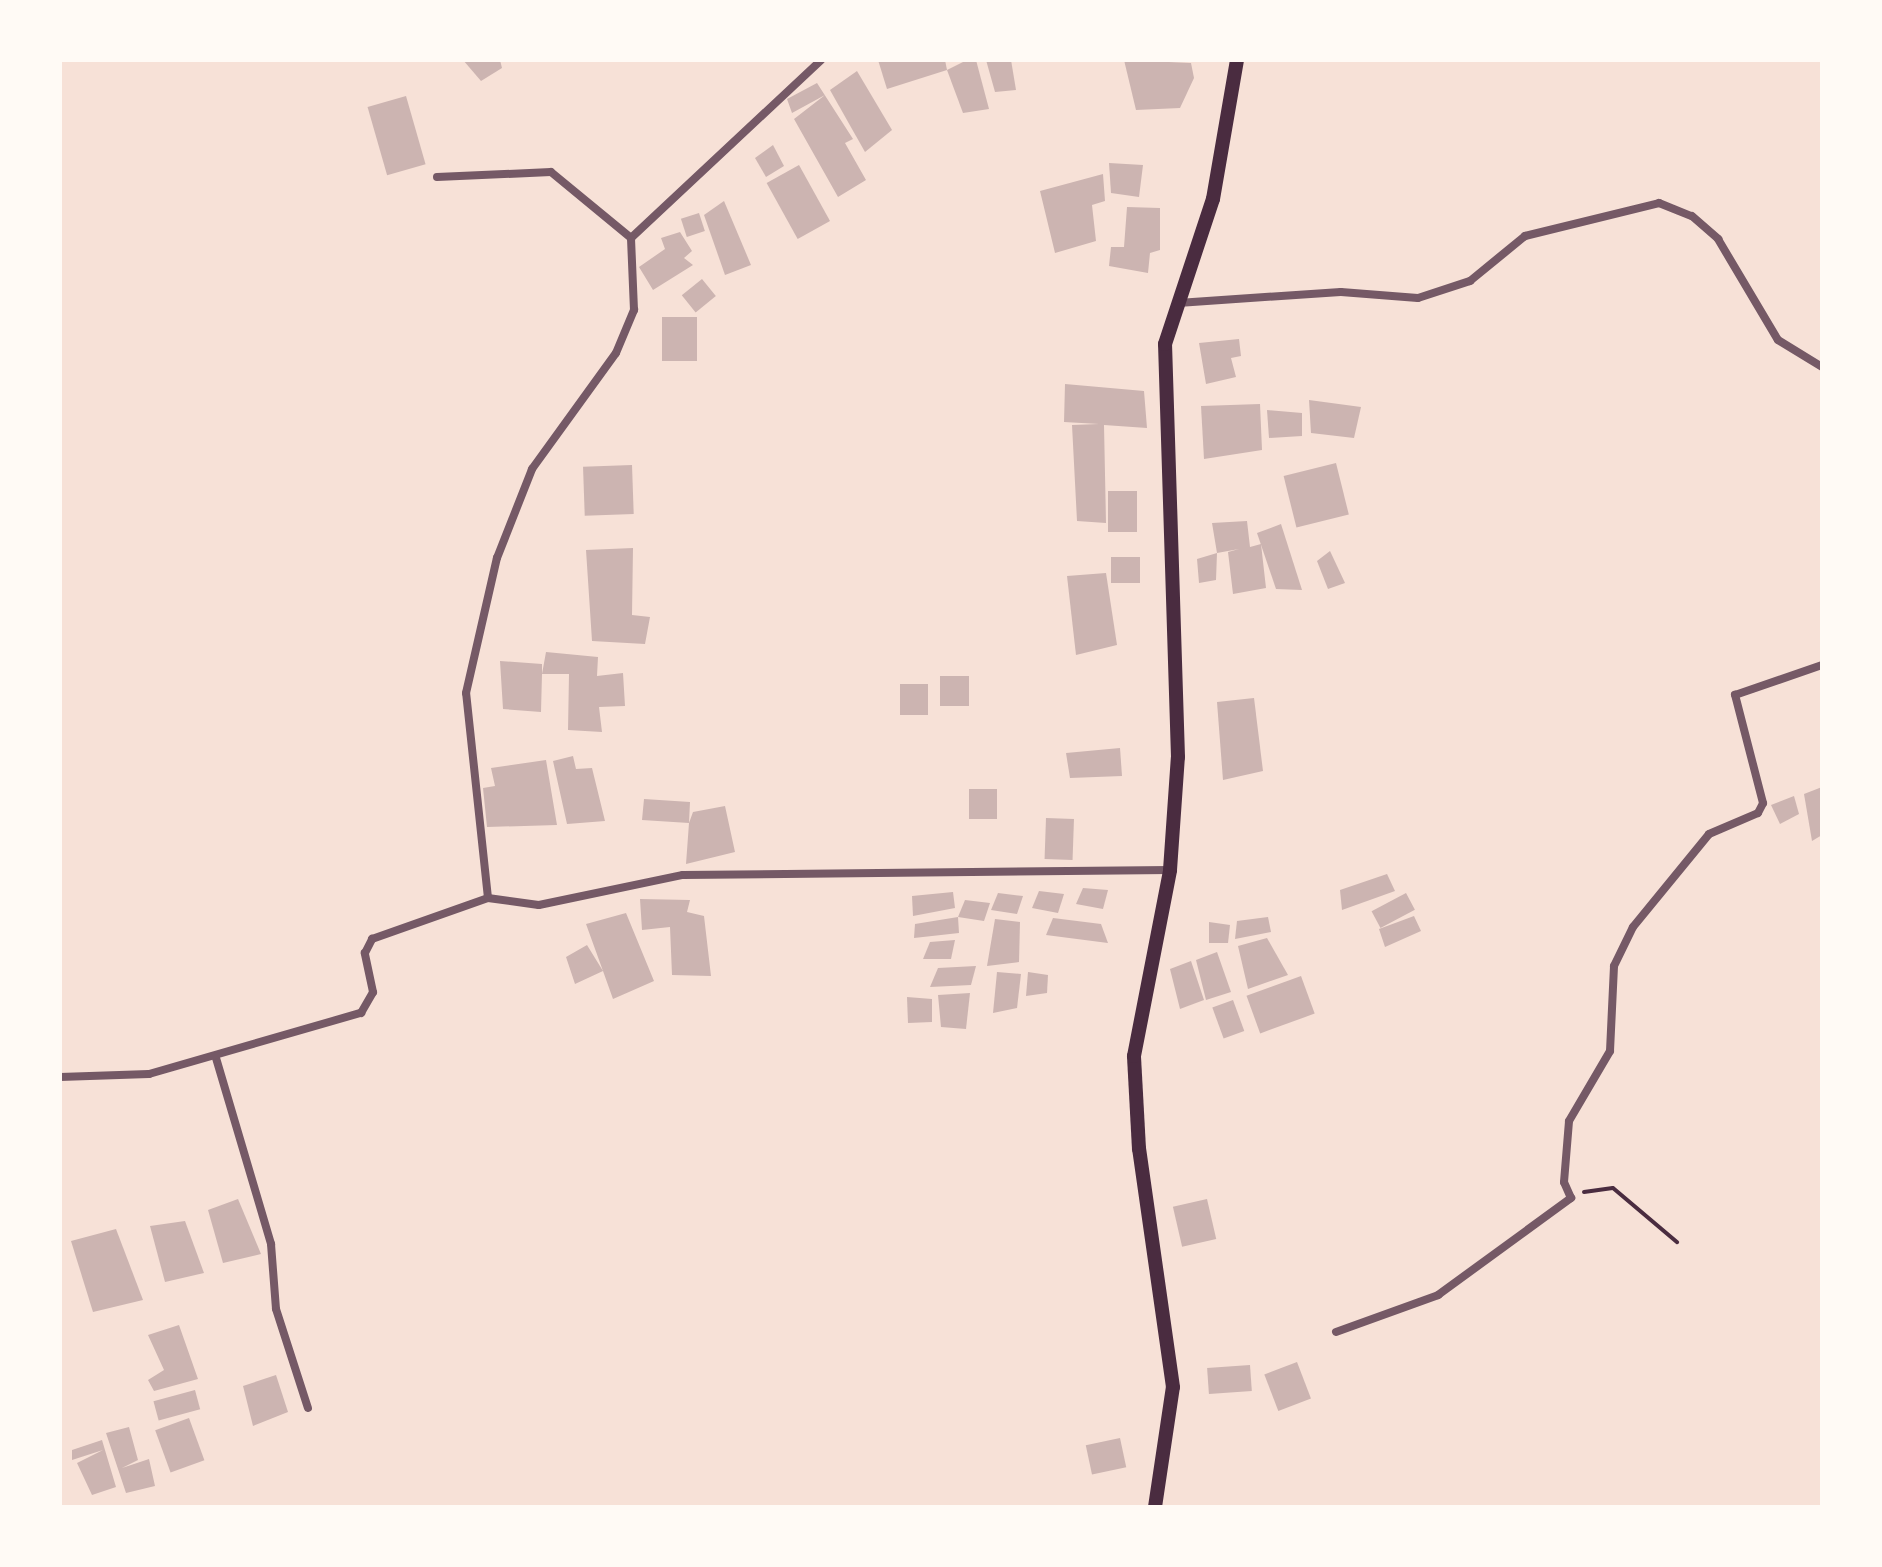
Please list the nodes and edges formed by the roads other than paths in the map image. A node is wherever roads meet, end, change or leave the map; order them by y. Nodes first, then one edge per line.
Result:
1 (821, 60) edge
2 (1237, 60) edge
3 (437, 177) dead end
4 (631, 238) junction
5 (1178, 303) junction
6 (1822, 367) edge
7 (1822, 665) edge
8 (1170, 870) junction
9 (488, 898) junction
10 (216, 1058) junction
11 (60, 1077) edge
12 (1336, 1332) dead end
13 (308, 1408) dead end
14 (1155, 1507) edge

1 - 4 street
2 - 5 main road
3 - 4 street
4 - 9 street
5 - 6 street
5 - 8 main road
7 - 12 street
8 - 9 street
8 - 14 main road
9 - 10 street
10 - 11 street
10 - 13 street

